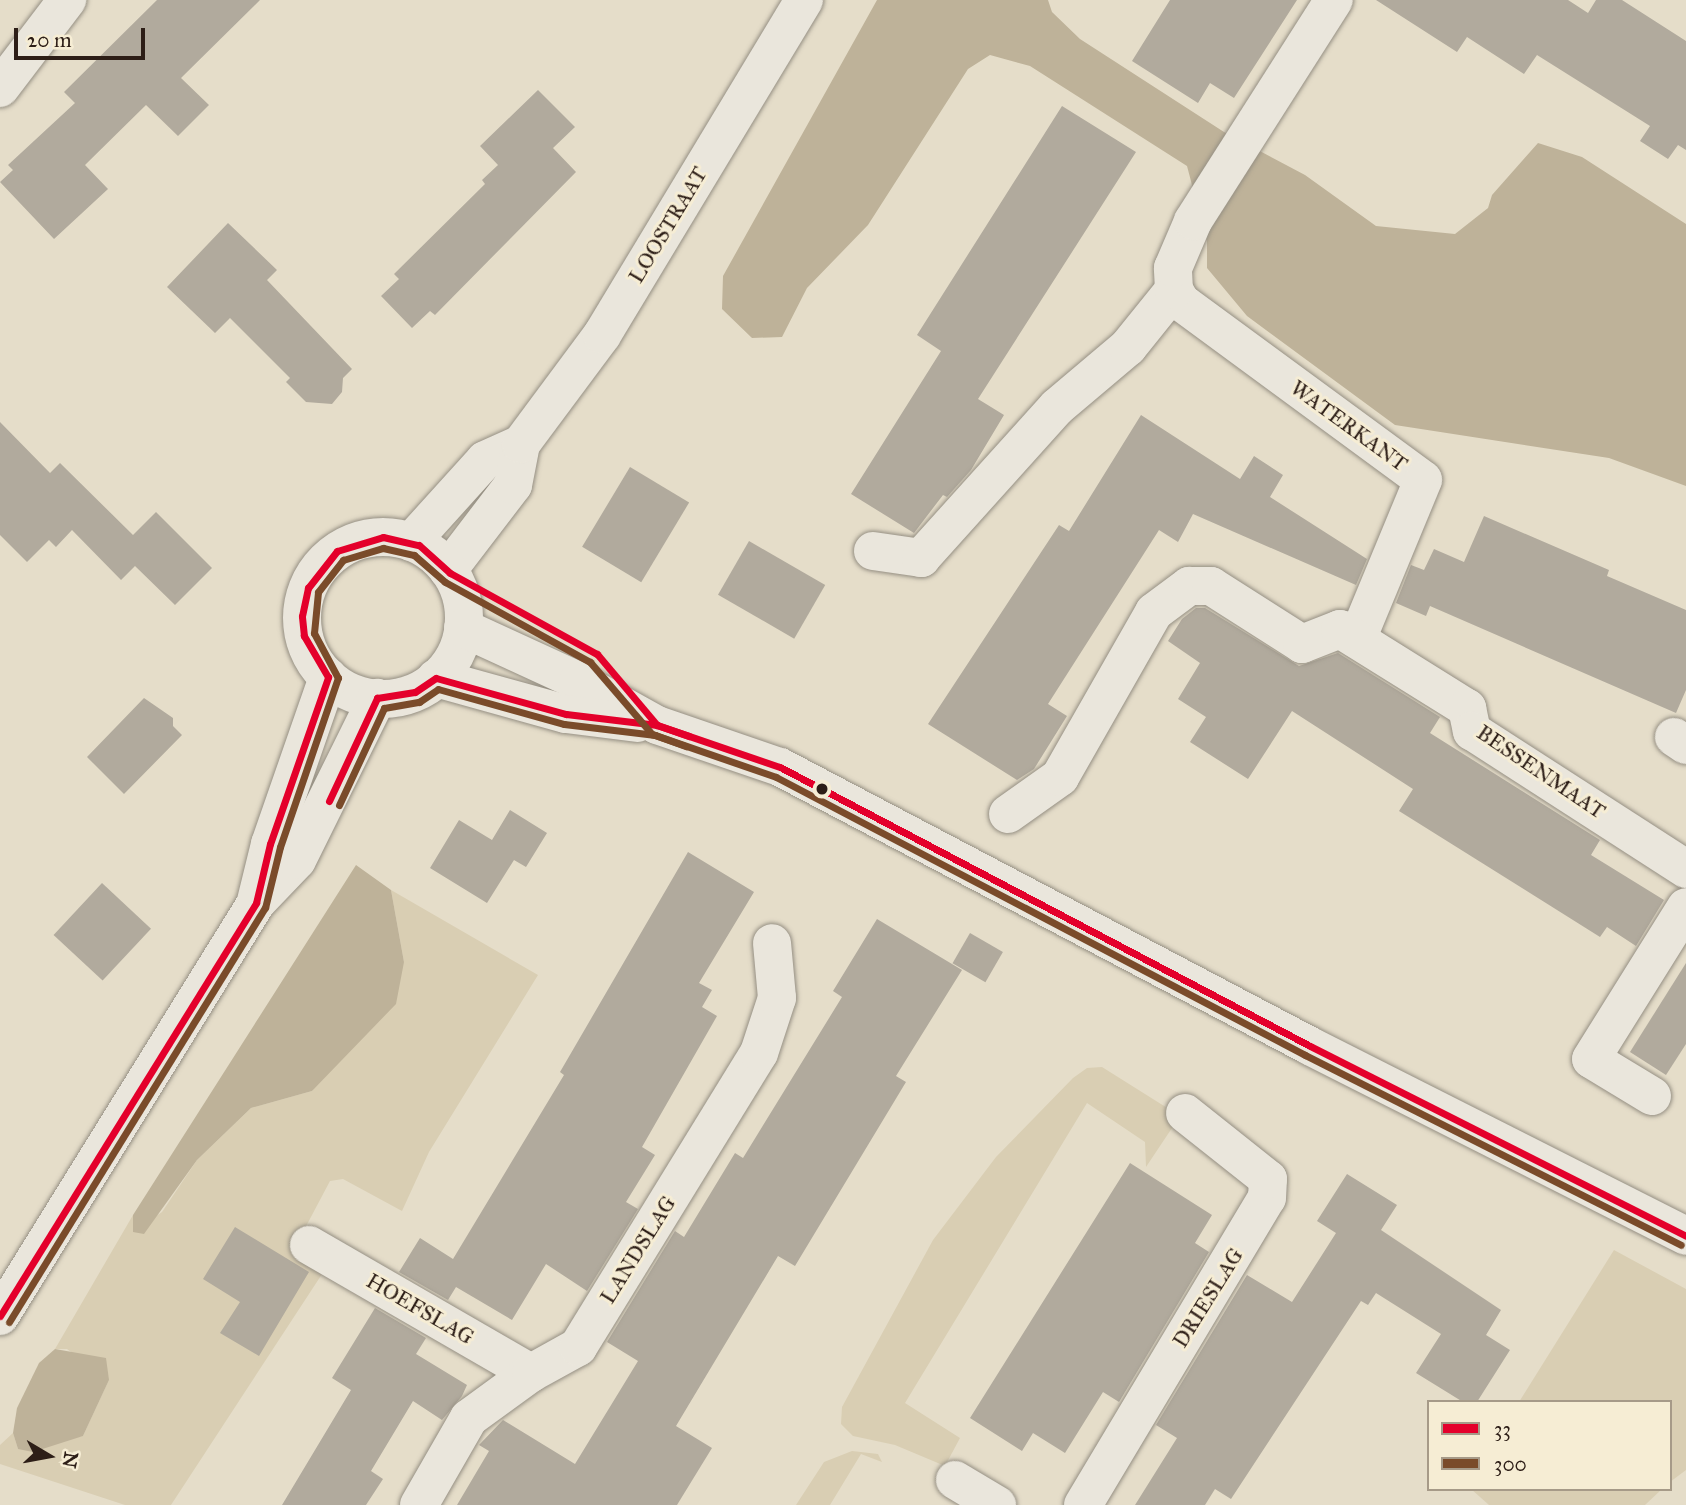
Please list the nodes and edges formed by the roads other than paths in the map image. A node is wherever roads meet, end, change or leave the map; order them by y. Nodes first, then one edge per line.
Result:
1 (67, 0) edge
2 (804, 0) edge
3 (1334, 0) edge
4 (0, 88) edge
5 (1174, 289) junction
6 (521, 444) junction
7 (411, 542) junction
8 (873, 551) dead end
9 (448, 570) junction
10 (463, 628) junction
11 (1357, 639) junction
12 (328, 677) junction
13 (436, 678) junction
14 (377, 698) junction
15 (657, 725) junction
16 (1008, 814) dead end
17 (1686, 869) edge
18 (256, 903) junction
19 (1686, 907) edge
20 (772, 943) dead end
21 (1652, 1096) dead end
22 (1185, 1113) dead end
23 (1686, 1236) edge
24 (309, 1245) dead end
25 (0, 1316) edge
26 (531, 1373) junction
27 (955, 1480) dead end
28 (419, 1505) edge
29 (997, 1505) edge
30 (1083, 1505) edge

1 - 4 street
2 - 6 street, LOOSTRAAT
3 - 5 street
5 - 8 street
5 - 11 street, WATERKANT
6 - 7 street, LOOSTRAAT
6 - 9 street, LOOSTRAAT
7 - 9 street
7 - 12 street
9 - 10 street
10 - 13 street
10 - 15 street
11 - 16 street, BESSENMAAT
11 - 17 street, BESSENMAAT
12 - 14 street
12 - 18 street
13 - 14 street
13 - 15 street
14 - 18 street
15 - 23 street
18 - 25 street
19 - 21 street
20 - 26 street, LANDSLAG
22 - 30 street, DRIESLAG
24 - 26 street, HOEFSLAG
26 - 28 street, LANDSLAG
27 - 29 street

